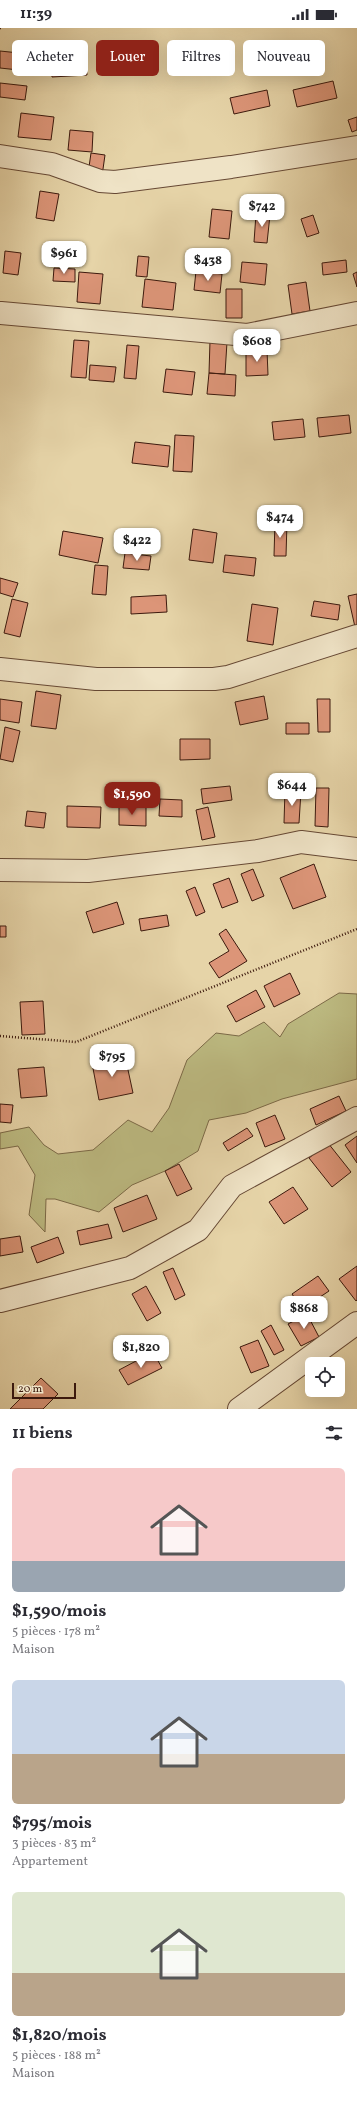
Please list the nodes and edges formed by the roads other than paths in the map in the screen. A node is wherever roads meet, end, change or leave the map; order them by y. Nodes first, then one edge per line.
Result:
1 (357, 147) edge
2 (0, 156) edge
3 (1, 313) edge
4 (357, 313) edge
5 (357, 636) edge
6 (0, 668) edge
7 (357, 849) edge
8 (0, 870) edge
9 (357, 1118) edge
10 (0, 1301) edge
11 (357, 1323) edge
12 (239, 1409) edge

1 - 2 street
3 - 4 street
5 - 6 street
7 - 8 street
9 - 10 street
11 - 12 street

